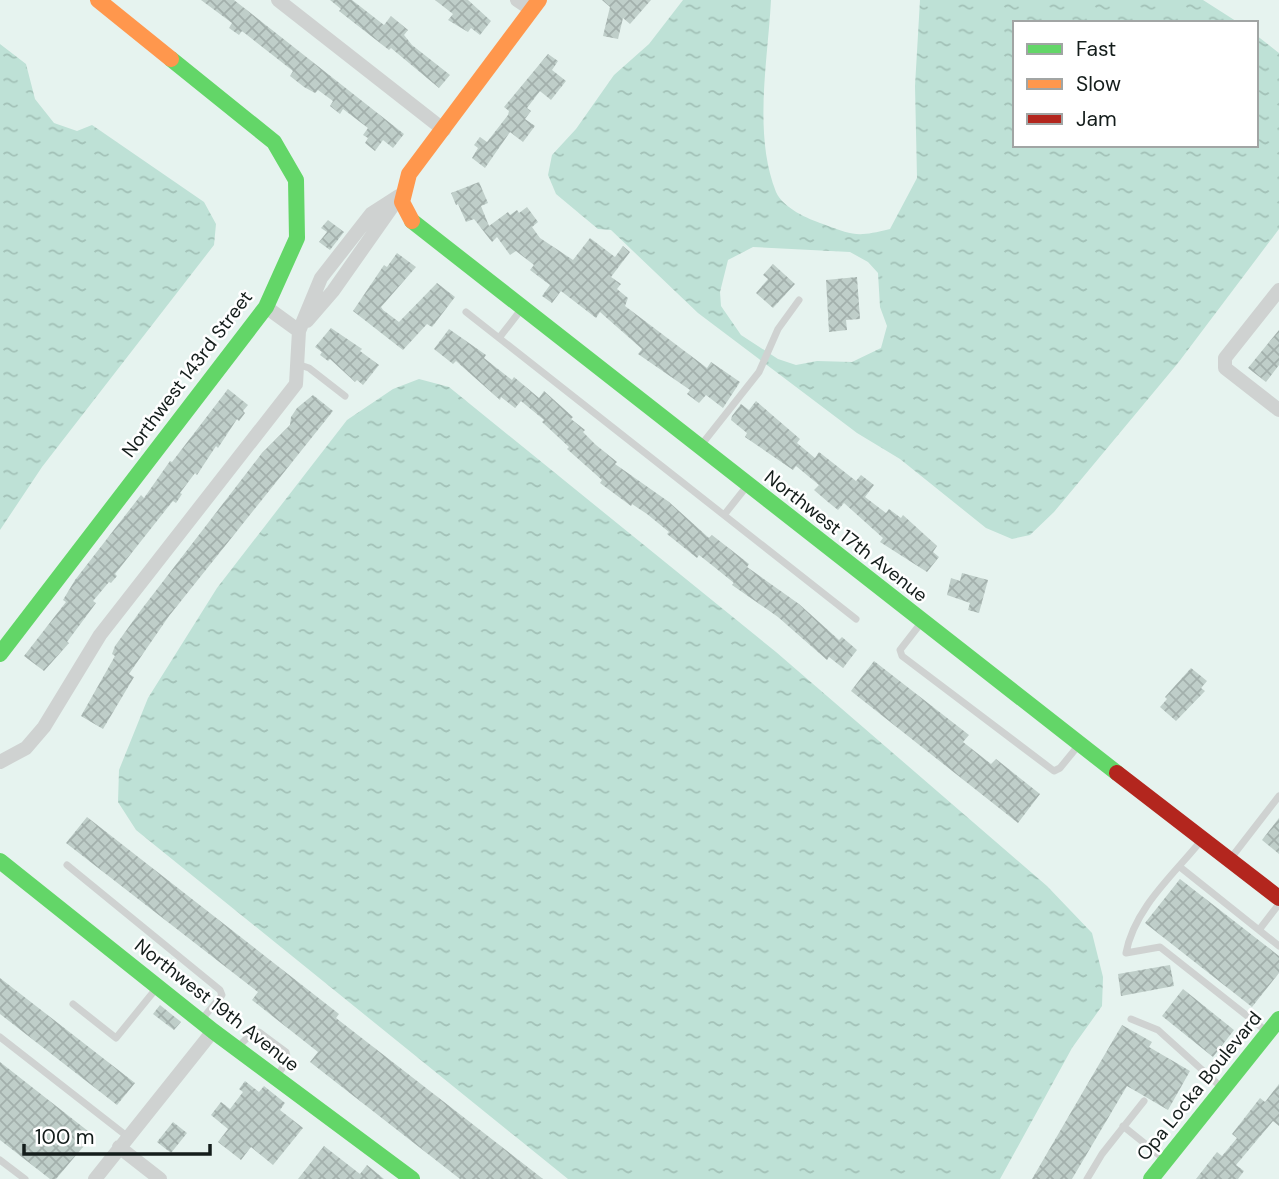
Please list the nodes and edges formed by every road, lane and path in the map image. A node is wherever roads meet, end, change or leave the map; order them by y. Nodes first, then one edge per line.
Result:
1 (98, 0) edge
2 (278, 0) edge
3 (517, 0) edge
4 (535, 5) edge
5 (444, 130) junction
6 (399, 196) junction
7 (1279, 290) edge
8 (799, 300) dead end
9 (266, 307) junction
10 (523, 307) junction
11 (466, 312) dead end
12 (299, 331) junction
13 (499, 338) junction
14 (296, 363) junction
15 (345, 396) dead end
16 (1279, 410) edge
17 (699, 448) junction
18 (747, 485) junction
19 (724, 515) junction
20 (856, 620) dead end
21 (922, 622) junction
22 (0, 654) edge
23 (1081, 743) junction
24 (0, 762) edge
25 (1279, 796) edge
26 (1203, 838) junction
27 (1230, 859) junction
28 (0, 861) edge
29 (67, 865) dead end
30 (1180, 867) junction
31 (1279, 898) edge
32 (1279, 904) edge
33 (1259, 930) junction
34 (1279, 946) edge
35 (158, 987) junction
36 (73, 1004) dead end
37 (1131, 1019) dead end
38 (1279, 1019) edge
39 (207, 1026) junction
40 (1268, 1033) junction
41 (0, 1037) edge
42 (236, 1048) junction
43 (275, 1077) junction
44 (1223, 1089) junction
45 (1144, 1101) dead end
46 (1124, 1126) junction
47 (123, 1142) junction
48 (0, 1160) edge
49 (1166, 1160) junction
50 (25, 1179) edge
51 (95, 1179) edge
52 (160, 1179) edge
53 (412, 1179) edge
54 (1087, 1179) edge
55 (1151, 1179) edge

1 - 9 street, Northwest 143rd Street
2 - 5 street
3 - 4 street
4 - 5 street
5 - 6 street
6 - 10 street, Northwest 17th Avenue
6 - 12 street
7 - 16 street
8 - 17 lane
9 - 12 street
9 - 22 street, Northwest 143rd Street
10 - 13 lane
10 - 17 street, Northwest 17th Avenue
11 - 13 lane
12 - 14 street
13 - 19 lane
14 - 15 lane
14 - 24 street
17 - 18 street, Northwest 17th Avenue
18 - 19 lane
18 - 21 street, Northwest 17th Avenue
19 - 20 lane
21 - 23 street, Northwest 17th Avenue
21 - 23 lane
23 - 26 street, Northwest 17th Avenue
25 - 27 lane
26 - 27 street, Northwest 17th Avenue
26 - 30 lane
27 - 31 street, Northwest 17th Avenue
28 - 35 street, Northwest 19th Avenue
29 - 39 lane
30 - 33 lane
30 - 40 lane
32 - 33 lane
33 - 34 lane
35 - 36 lane
35 - 39 street, Northwest 19th Avenue
37 - 44 lane
38 - 40 street, Opa Locka Boulevard
39 - 42 street, Northwest 19th Avenue
39 - 47 street
40 - 44 street, Opa Locka Boulevard
41 - 47 lane
42 - 43 street, Northwest 19th Avenue
42 - 43 lane
43 - 53 street, Northwest 19th Avenue
44 - 49 street, Opa Locka Boulevard
45 - 46 lane
46 - 49 lane
46 - 54 lane
47 - 51 street
47 - 52 street
48 - 50 lane
49 - 55 street, Opa Locka Boulevard

